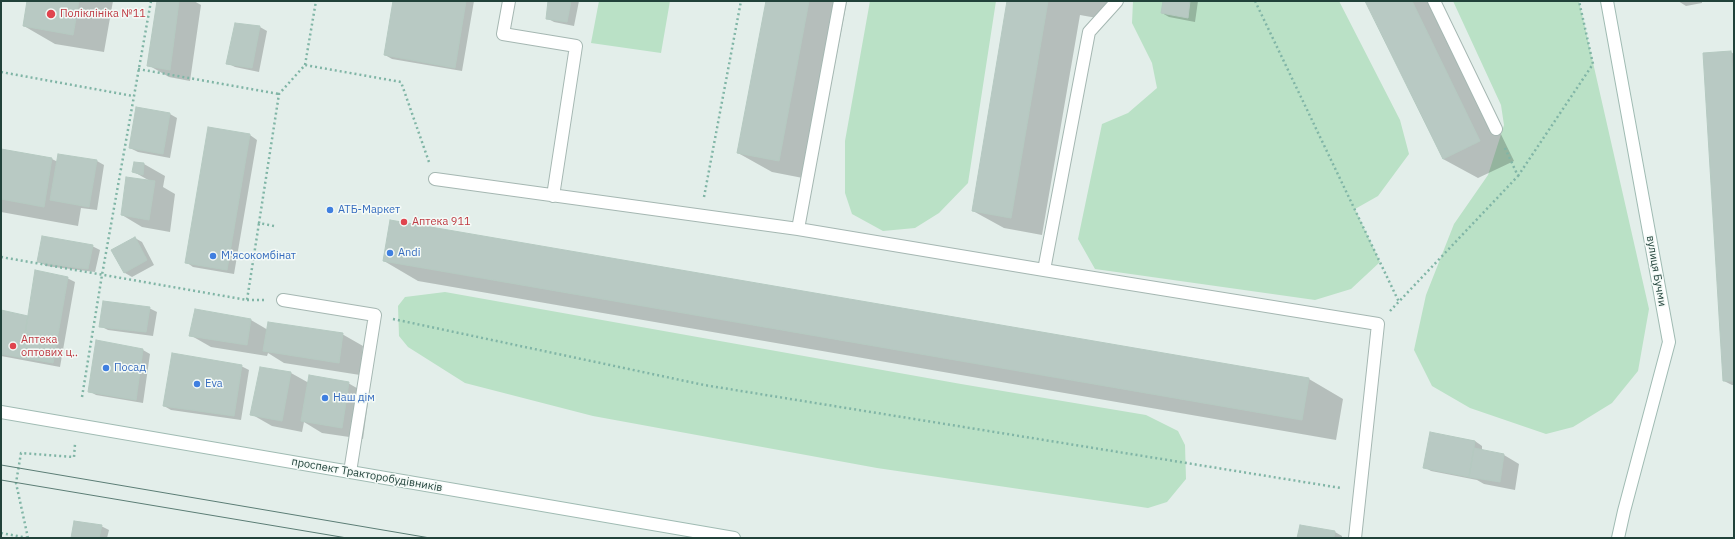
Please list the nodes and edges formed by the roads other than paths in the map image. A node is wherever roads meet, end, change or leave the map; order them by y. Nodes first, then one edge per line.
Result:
1 (509, 1) edge
2 (840, 1) edge
3 (1117, 1) edge
4 (1434, 1) edge
5 (1607, 1) edge
6 (1496, 129) road end
7 (435, 179) road end
8 (553, 196) junction
9 (798, 228) junction
10 (1044, 270) junction
11 (283, 300) dead end
12 (1, 412) edge
13 (350, 472) junction
14 (734, 538) edge
15 (1355, 538) edge
16 (1618, 538) edge

1 - 8 street
2 - 9 street
3 - 10 street
4 - 6 street
5 - 16 street, вулиця Бучми
7 - 8 street
8 - 9 street
9 - 10 street
10 - 15 street
11 - 13 street
12 - 13 street, проспект Тракторобудівників
13 - 14 street, проспект Тракторобудівників

